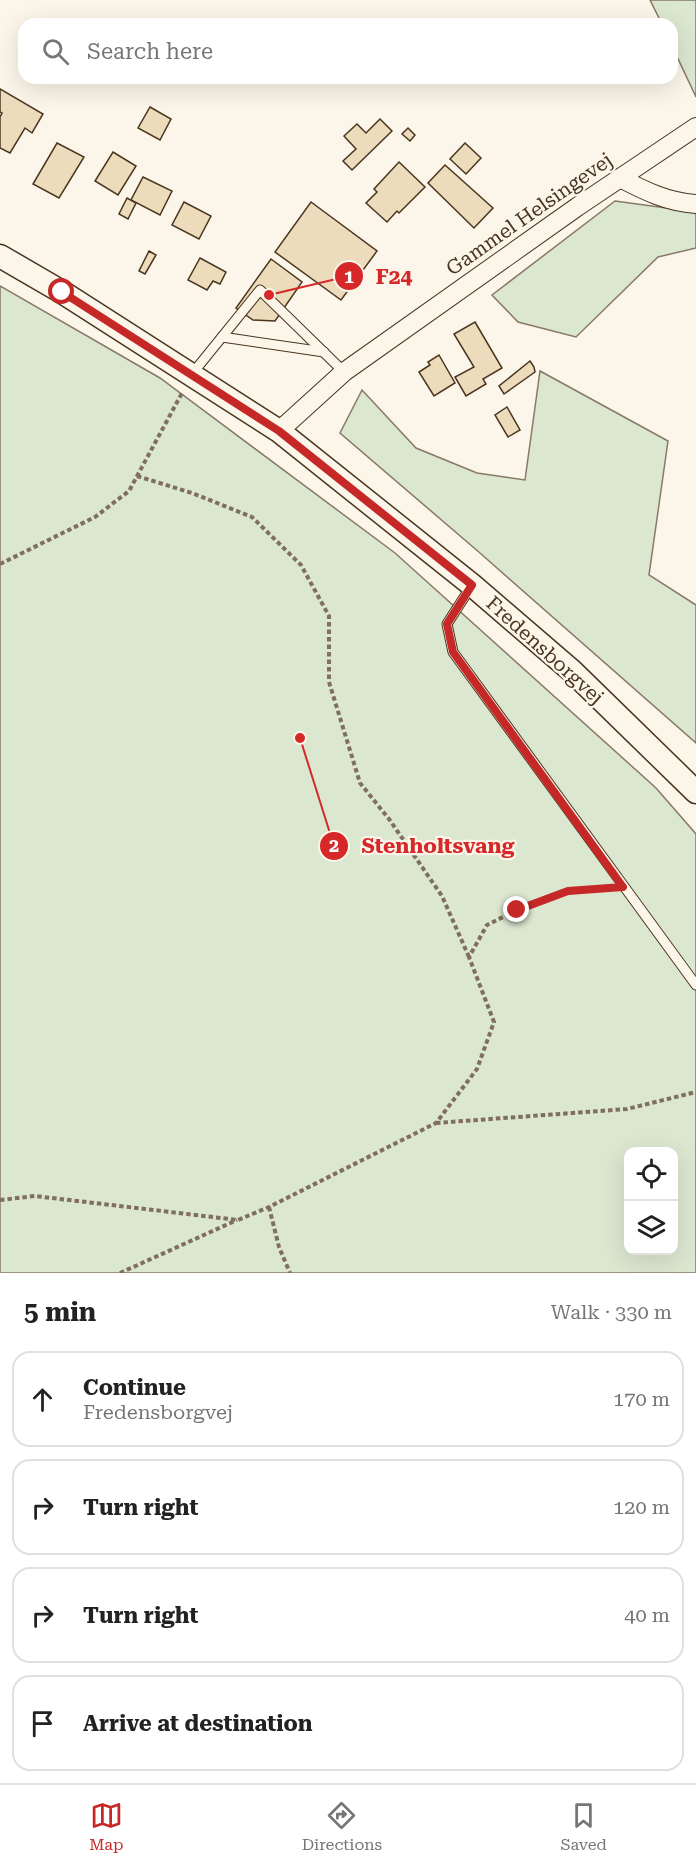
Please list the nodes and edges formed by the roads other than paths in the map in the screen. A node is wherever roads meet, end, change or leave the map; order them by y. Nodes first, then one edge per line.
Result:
1 (696, 127) edge
2 (620, 178) junction
3 (696, 204) edge
4 (0, 256) edge
5 (222, 337) junction
6 (324, 352) junction
7 (344, 372) junction
8 (192, 374) junction
9 (279, 431) junction
10 (472, 585) junction
11 (696, 792) edge
12 (696, 985) edge

1 - 2 street, Gammel Helsingevej
2 - 3 street
2 - 7 street, Gammel Helsingevej
4 - 8 street, Fredensborgvej
5 - 6 lane
5 - 6 lane
5 - 8 lane
6 - 7 lane
7 - 9 street, Gammel Helsingevej
8 - 9 street, Fredensborgvej
9 - 10 street, Fredensborgvej
10 - 11 street, Fredensborgvej
10 - 12 lane

